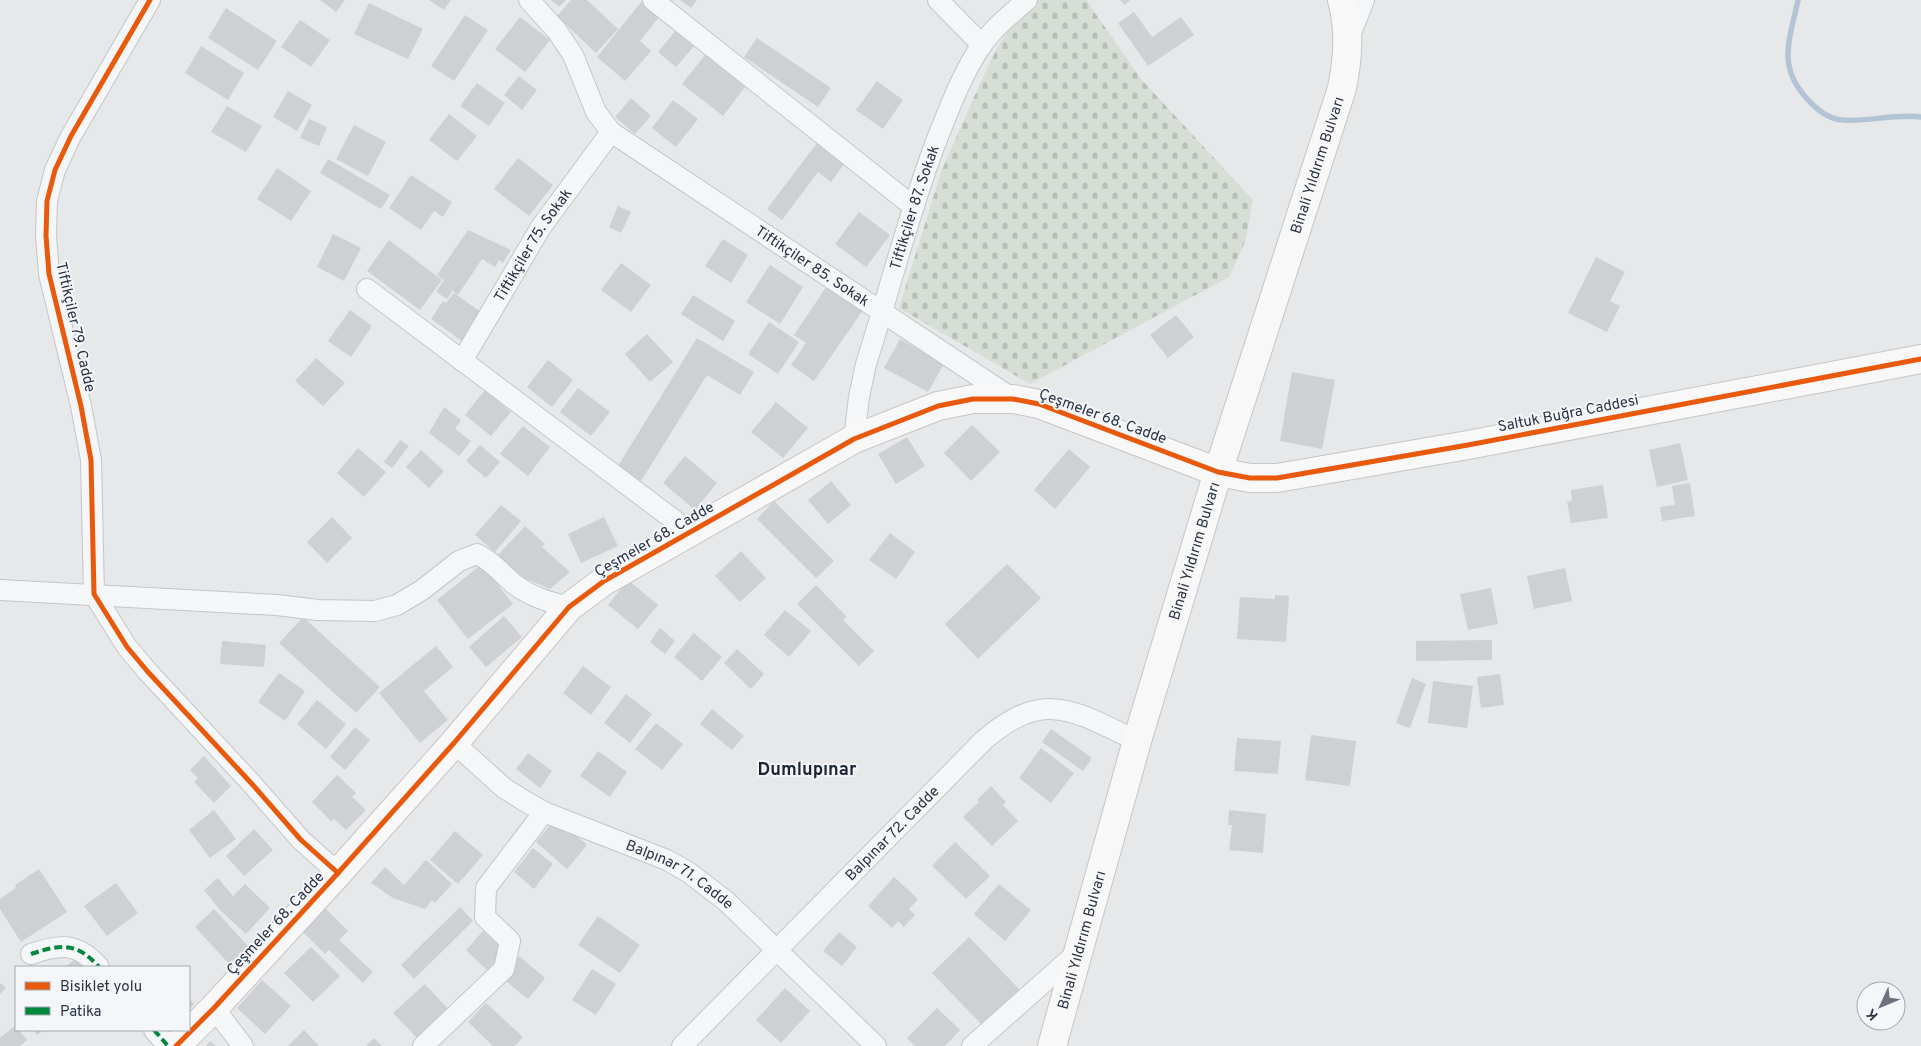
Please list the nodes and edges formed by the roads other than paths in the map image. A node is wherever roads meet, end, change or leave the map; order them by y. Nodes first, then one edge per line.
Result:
1 (150, 0) edge
2 (530, 0) edge
3 (653, 0) edge
4 (938, 0) edge
5 (1027, 0) edge
6 (1342, 0) edge
7 (1364, 0) edge
8 (1348, 40) junction
9 (982, 44) junction
10 (611, 132) junction
11 (914, 206) junction
12 (367, 289) dead end
13 (883, 312) junction
14 (1921, 359) edge
15 (462, 361) junction
16 (1013, 399) junction
17 (854, 440) junction
18 (1218, 472) junction
19 (690, 532) junction
20 (0, 590) edge
21 (94, 594) junction
22 (569, 607) junction
23 (1137, 741) junction
24 (454, 743) junction
25 (544, 812) junction
26 (338, 873) junction
27 (778, 950) junction
28 (1079, 952) junction
29 (31, 954) dead end
30 (98, 966) edge
31 (214, 1008) junction
32 (155, 1031) edge
33 (168, 1046) edge
34 (176, 1046) edge
35 (244, 1046) edge
36 (423, 1046) edge
37 (682, 1046) edge
38 (876, 1046) edge
39 (972, 1046) edge
40 (1052, 1046) edge

1 - 21 street, Tiftikçiler 79. Cadde
2 - 10 street, Tiftikçiler 85. Sokak
3 - 11 street
4 - 9 street
5 - 9 street, Tiftikçiler 87. Sokak
6 - 8 street, Binali Yıldırım Bulvarı
7 - 8 street
8 - 18 street, Binali Yıldırım Bulvarı
9 - 11 street, Tiftikçiler 87. Sokak
10 - 13 street, Tiftikçiler 85. Sokak
10 - 15 street, Tiftikçiler 75. Sokak
11 - 13 street, Tiftikçiler 87. Sokak
12 - 15 street
13 - 16 street, Tiftikçiler 85. Sokak
13 - 17 street, Tiftikçiler 87. Sokak
14 - 18 street, Saltuk Buğra Caddesi
15 - 19 street
16 - 17 street, Çeşmeler 68. Cadde
16 - 18 street, Çeşmeler 68. Cadde
17 - 19 street, Çeşmeler 68. Cadde
18 - 23 street, Binali Yıldırım Bulvarı
19 - 22 street, Çeşmeler 68. Cadde
20 - 21 street
21 - 22 street
21 - 26 street
22 - 24 street, Çeşmeler 68. Cadde
23 - 27 street, Balpınar 72. Cadde
23 - 28 street, Binali Yıldırım Bulvarı
24 - 25 street, Balpınar 71. Cadde
24 - 26 street, Çeşmeler 68. Cadde
25 - 27 street, Balpınar 71. Cadde
25 - 36 street
26 - 31 street, Çeşmeler 68. Cadde
27 - 37 street, Balpınar 72. Cadde
27 - 38 street, Balpınar 71. Cadde
28 - 39 street
28 - 40 street, Binali Yıldırım Bulvarı
29 - 30 street
31 - 34 street, Çeşmeler 68. Cadde
31 - 35 street
32 - 33 street

